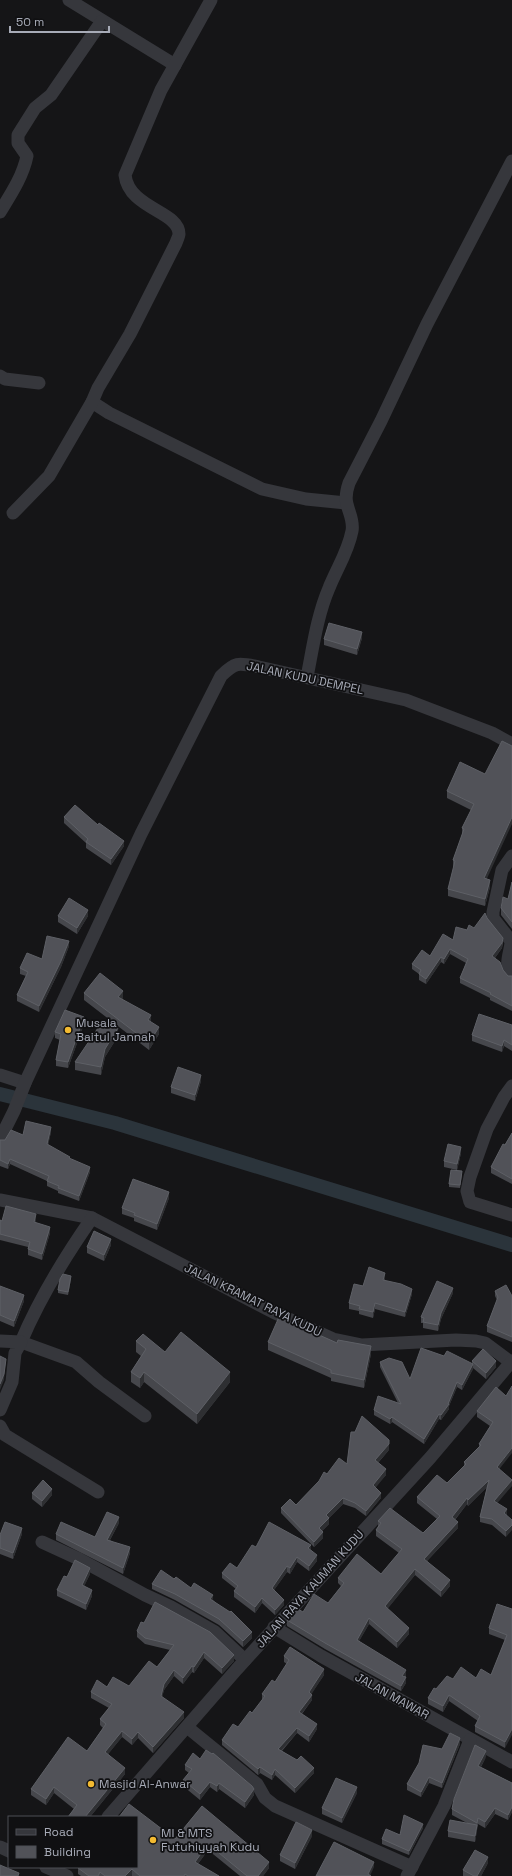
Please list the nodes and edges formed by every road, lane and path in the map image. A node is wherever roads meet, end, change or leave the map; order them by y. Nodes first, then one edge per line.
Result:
1 (69, 0) edge
2 (211, 0) edge
3 (102, 21) junction
4 (175, 64) junction
5 (512, 161) edge
6 (0, 212) edge
7 (0, 376) edge
8 (39, 383) dead end
9 (92, 402) junction
10 (346, 503) junction
11 (13, 513) dead end
12 (308, 678) junction
13 (512, 744) edge
14 (512, 856) edge
15 (512, 974) edge
16 (0, 1075) edge
17 (512, 1086) edge
18 (23, 1087) junction
19 (0, 1139) edge
20 (0, 1200) edge
21 (512, 1215) edge
22 (92, 1218) junction
23 (0, 1341) edge
24 (20, 1342) junction
25 (512, 1362) edge
26 (0, 1410) edge
27 (145, 1416) dead end
28 (0, 1426) edge
29 (98, 1492) dead end
30 (42, 1542) dead end
31 (274, 1627) junction
32 (245, 1660) junction
33 (187, 1727) junction
34 (470, 1740) junction
35 (512, 1762) edge
36 (109, 1816) edge
37 (48, 1868) edge
38 (410, 1872) edge
39 (66, 1876) edge

1 - 3 street
2 - 4 street
3 - 4 street
3 - 6 street
4 - 9 street
5 - 10 street
7 - 8 street
9 - 10 street
9 - 11 street
10 - 12 street
12 - 13 street, JALAN KUDU DEMPEL
12 - 18 street, JALAN KUDU DEMPEL
14 - 15 street
16 - 18 street
17 - 21 street
18 - 19 street
20 - 22 street, JALAN KRAMAT RAYA KUDU
22 - 24 street
22 - 25 street, JALAN KRAMAT RAYA KUDU
23 - 24 street
24 - 26 street
24 - 27 street
25 - 31 street, JALAN RAYA KAUMAN KUDU
28 - 29 street
30 - 32 street
31 - 32 street, JALAN RAYA KAUMAN KUDU
31 - 34 street, JALAN MAWAR
32 - 33 street, JALAN RAYA KAUMAN KUDU
33 - 36 street, JALAN RAYA KAUMAN KUDU
33 - 38 street
34 - 35 street, JALAN MAWAR
34 - 38 street
37 - 39 street

